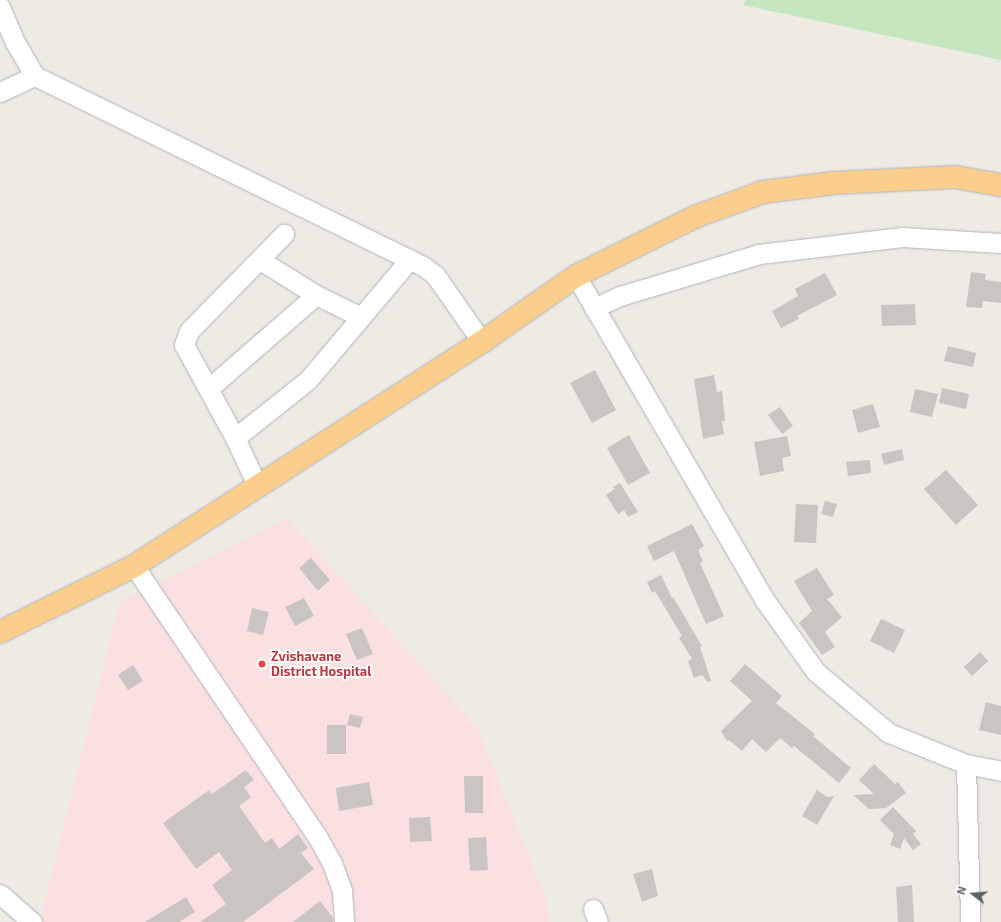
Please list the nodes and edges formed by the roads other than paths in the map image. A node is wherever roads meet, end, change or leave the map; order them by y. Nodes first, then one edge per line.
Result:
1 (0, 7) edge
2 (35, 76) junction
3 (0, 92) edge
4 (1001, 185) edge
5 (284, 234) dead end
6 (1001, 243) edge
7 (410, 259) junction
8 (260, 260) junction
9 (576, 276) junction
10 (316, 295) junction
11 (594, 308) junction
12 (361, 317) junction
13 (482, 342) junction
14 (208, 389) junction
15 (236, 438) junction
16 (258, 487) junction
17 (134, 566) junction
18 (0, 632) edge
19 (966, 764) junction
20 (1001, 771) edge
21 (0, 894) edge
22 (32, 922) edge
23 (344, 922) edge
24 (970, 922) edge

1 - 2 street
2 - 3 street
2 - 7 street
4 - 9 highway
5 - 8 street
6 - 11 street
7 - 12 street
7 - 13 street
8 - 10 street
8 - 14 street
9 - 11 street
9 - 13 highway
10 - 12 street
10 - 14 street
11 - 19 street
12 - 15 street
13 - 16 highway
14 - 15 street
15 - 16 street
16 - 17 highway
17 - 18 highway
17 - 23 street
19 - 20 street
19 - 24 street
21 - 22 street

